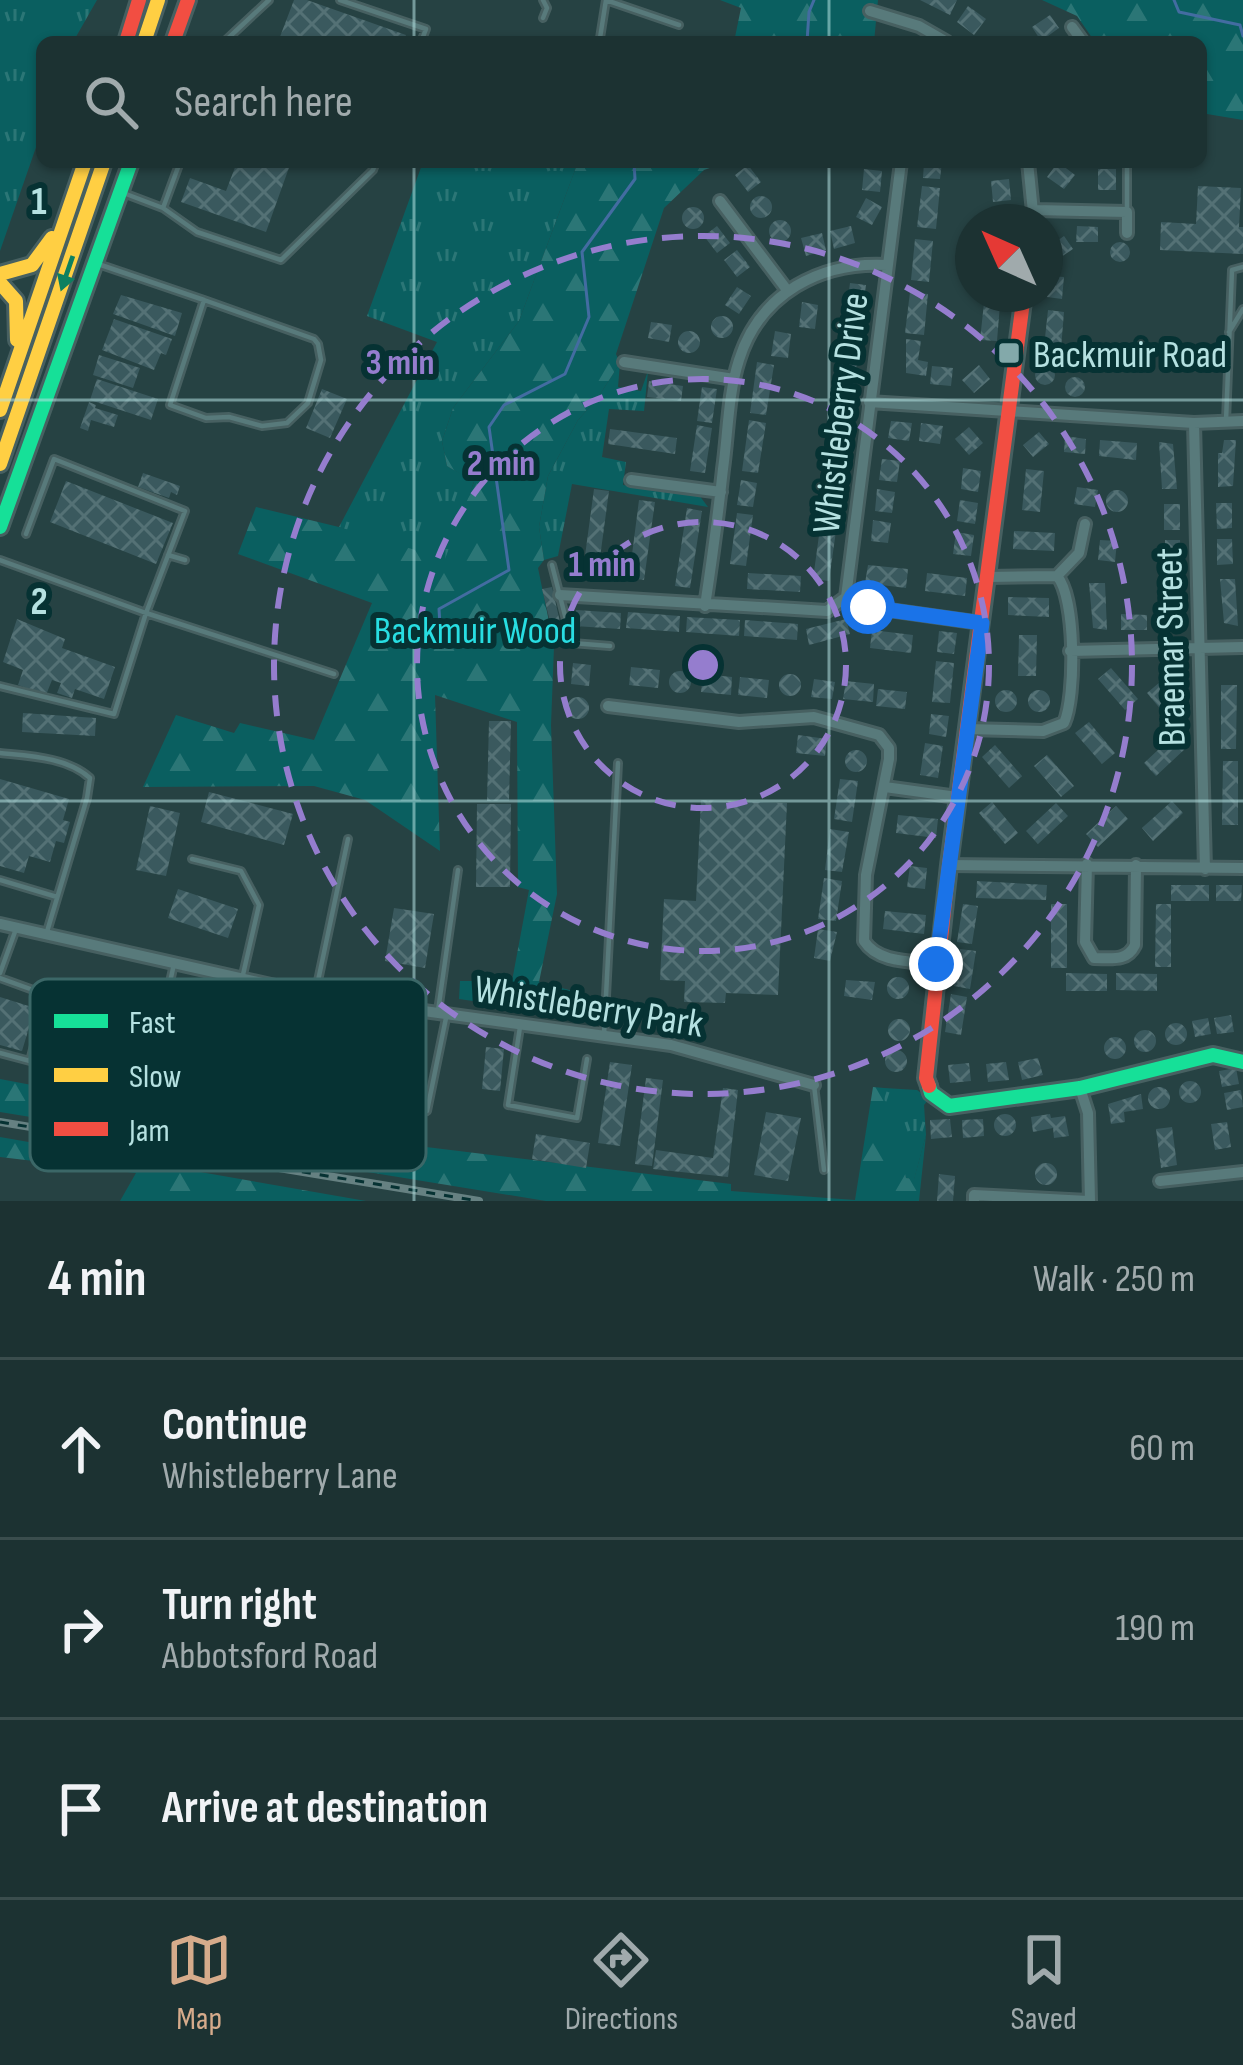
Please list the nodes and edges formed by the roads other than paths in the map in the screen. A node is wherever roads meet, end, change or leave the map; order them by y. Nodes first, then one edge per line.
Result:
1 (140, 0) edge
2 (158, 0) edge
3 (188, 0) edge
4 (269, 0) edge
5 (340, 0) edge
6 (542, 0) edge
7 (606, 0) edge
8 (870, 11) dead end
9 (543, 18) dead end
10 (679, 25) dead end
11 (919, 26) junction
12 (1072, 27) dead end
13 (128, 36) edge
14 (146, 36) edge
15 (175, 36) edge
16 (226, 36) edge
17 (423, 36) edge
18 (600, 36) edge
19 (918, 36) edge
20 (936, 36) edge
21 (1079, 36) edge
22 (84, 168) edge
23 (102, 168) edge
24 (129, 168) edge
25 (178, 168) edge
26 (374, 168) edge
27 (900, 168) edge
28 (1029, 168) edge
29 (1127, 168) edge
30 (120, 192) junction
31 (720, 201) dead end
32 (1033, 204) edge
33 (163, 208) junction
34 (1127, 212) junction
35 (1063, 215) edge
36 (63, 227) junction
37 (1127, 233) dead end
38 (95, 263) junction
39 (888, 265) junction
40 (1243, 267) edge
41 (0, 274) edge
42 (0, 283) edge
43 (787, 290) junction
44 (204, 300) junction
45 (1243, 309) edge
46 (1022, 312) edge
47 (1229, 332) junction
48 (19, 357) junction
49 (624, 362) dead end
50 (734, 379) junction
51 (869, 402) junction
52 (0, 410) edge
53 (1010, 411) junction
54 (1226, 421) junction
55 (1243, 421) edge
56 (1194, 423) junction
57 (0, 464) edge
58 (631, 480) dead end
59 (721, 492) junction
60 (1084, 524) dead end
61 (0, 527) edge
62 (26, 534) dead end
63 (168, 555) junction
64 (0, 560) edge
65 (185, 560) dead end
66 (553, 565) dead end
67 (1057, 576) junction
68 (988, 577) junction
69 (560, 595) junction
70 (847, 597) junction
71 (705, 606) junction
72 (146, 613) junction
73 (982, 623) junction
74 (610, 646) dead end
75 (1243, 647) edge
76 (1200, 648) junction
77 (1070, 651) junction
78 (334, 674) dead end
79 (0, 686) edge
80 (608, 706) dead end
81 (967, 729) junction
82 (0, 753) edge
83 (618, 763) dead end
84 (885, 787) junction
85 (957, 797) junction
86 (348, 838) dead end
87 (192, 859) dead end
88 (1087, 864) junction
89 (949, 865) junction
90 (1136, 865) junction
91 (1243, 868) edge
92 (1205, 869) junction
93 (458, 870) dead end
94 (0, 880) edge
95 (57, 897) junction
96 (0, 924) edge
97 (16, 929) junction
98 (45, 936) junction
99 (174, 964) junction
100 (936, 964) junction
101 (0, 976) edge
102 (171, 979) edge
103 (242, 979) joint
104 (318, 979) edge
105 (30, 988) edge
106 (426, 1010) edge
107 (442, 1012) junction
108 (521, 1021) junction
109 (604, 1034) junction
110 (0, 1053) edge
111 (587, 1060) dead end
112 (30, 1061) edge
113 (1243, 1061) edge
114 (814, 1085) joint
115 (1080, 1088) junction
116 (426, 1111) edge
117 (824, 1170) dead end
118 (1243, 1172) edge
119 (1160, 1181) dead end
120 (974, 1201) edge
121 (1089, 1201) edge

1 - 13 main road
2 - 14 main road
3 - 15 main road
4 - 16 lane
5 - 17 lane
6 - 9 lane
7 - 10 lane
7 - 18 lane
8 - 11 street
11 - 19 street
11 - 20 street
12 - 21 street
22 - 36 main road
23 -> 57 main road
24 - 30 main road
25 - 33 lane
26 - 33 lane
27 - 39 street, Whistleberry Drive
28 - 32 street
29 - 34 lane
30 - 33 lane
30 - 38 main road
31 - 43 street
34 - 35 street
34 - 37 street
36 - 41 main road
36 - 48 main road
38 - 44 lane
38 - 61 main road
39 - 43 street
39 - 51 street, Whistleberry Drive
40 - 47 lane
42 - 48 main road
43 - 50 street
44 - 44 lane
45 - 47 lane
46 - 53 main road
47 - 54 lane
48 - 52 main road
49 - 50 street
50 - 59 street
51 - 53 street
51 - 70 street, Whistleberry Drive
53 - 56 street
53 - 68 main road
54 - 55 street
54 - 56 street
56 - 76 street, Braemar Street
58 - 59 street
59 - 71 street
60 - 67 street
62 - 63 lane
63 - 65 lane
63 - 72 lane
64 - 72 lane
66 - 69 lane
67 - 68 street
67 - 77 street
68 - 73 main road
69 - 71 street
69 - 74 lane
70 - 71 street
70 - 73 street
72 - 78 lane
72 - 79 lane
73 - 81 main road
75 - 76 street
76 - 77 street
76 - 92 street, Braemar Street
77 - 81 street
80 - 84 street
81 - 85 main road
82 - 95 lane
83 - 109 lane
84 - 85 street
84 - 100 street
85 - 89 main road
86 - 104 lane
87 - 103 lane
88 - 89 street
88 - 90 street
88 - 90 street
89 - 100 main road
90 - 92 street
91 - 92 street
93 - 107 lane
94 - 95 lane
95 - 98 lane
96 - 97 street, Whistleberry Park
97 - 98 street, Whistleberry Park
97 - 101 lane
98 - 99 street, Whistleberry Park
99 - 102 lane
99 - 103 street, Whistleberry Park
100 - 115 main road
101 - 105 lane
106 - 107 street, Whistleberry Park
107 - 108 street, Whistleberry Park
107 - 116 lane
108 - 109 street, Whistleberry Park
108 - 111 lane
109 - 114 street, Whistleberry Park
110 - 112 lane
113 - 115 main road
114 - 117 lane
115 - 121 street
118 - 119 street
120 - 121 street

